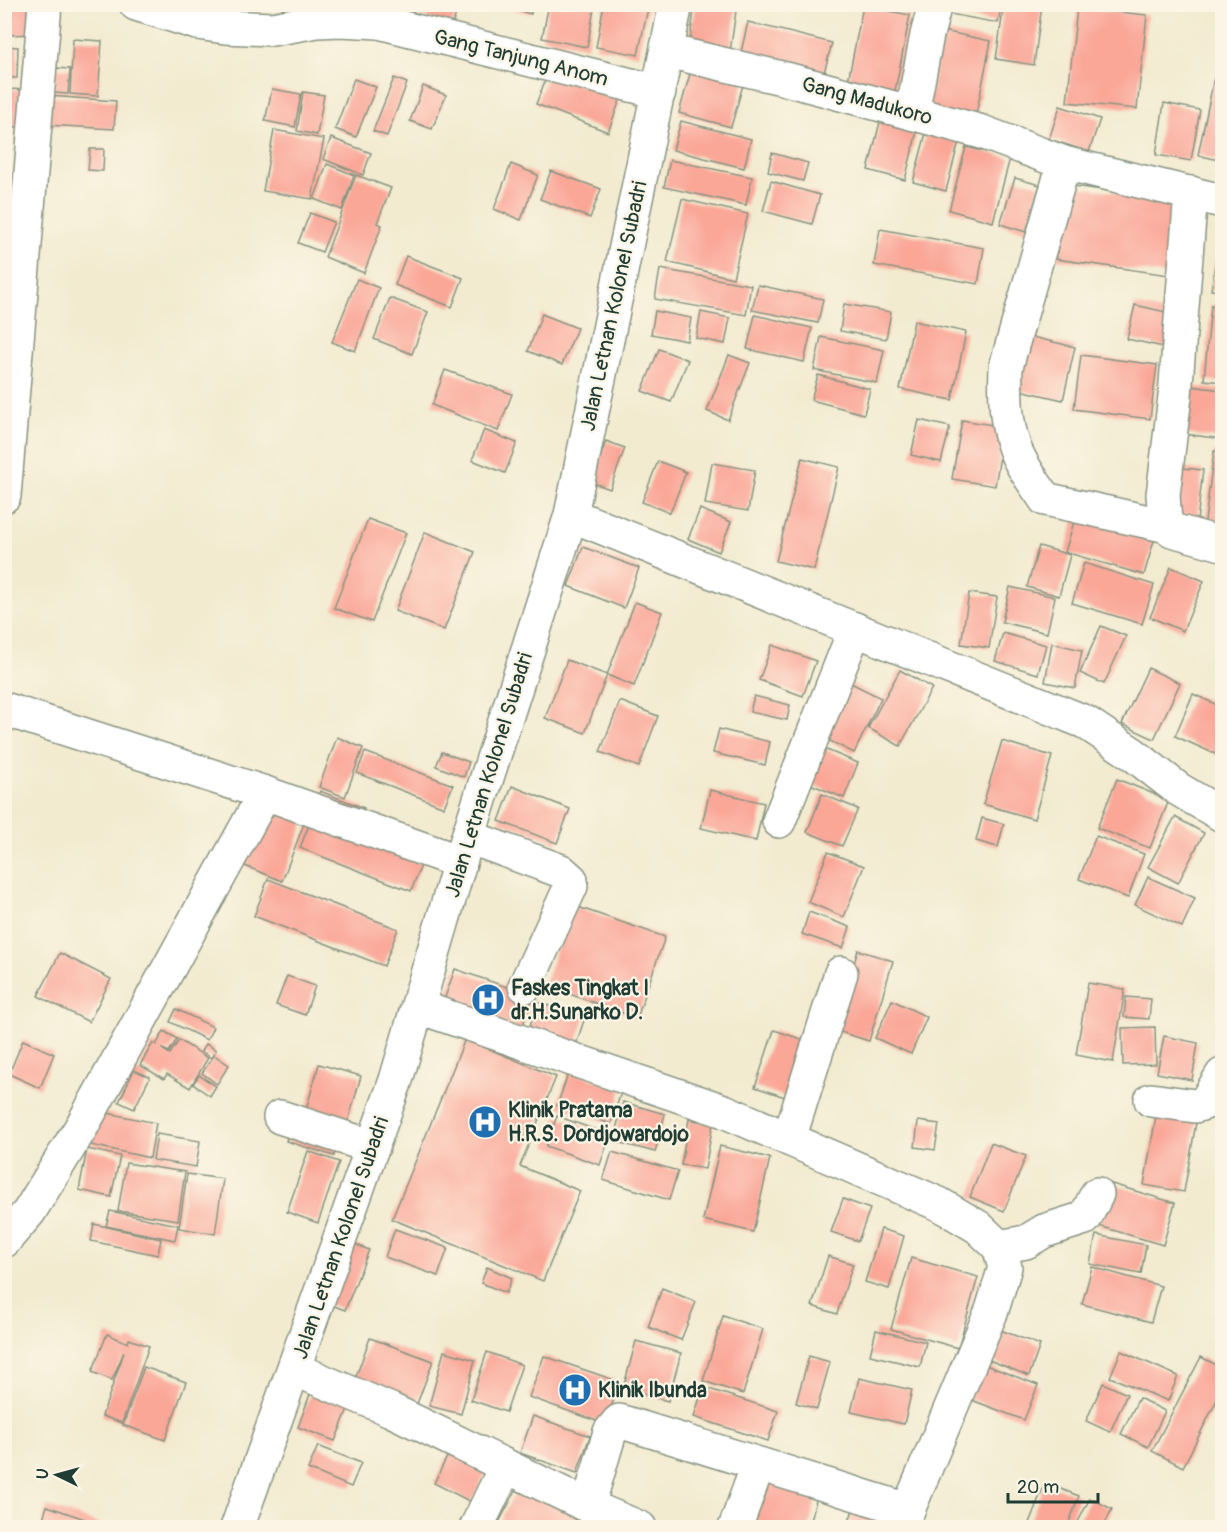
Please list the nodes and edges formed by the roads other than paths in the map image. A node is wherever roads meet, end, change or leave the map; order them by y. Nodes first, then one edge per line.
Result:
1 (45, 4) edge
2 (676, 4) edge
3 (935, 4) edge
4 (144, 6) edge
5 (667, 51) junction
6 (659, 92) junction
7 (912, 113) junction
8 (1064, 163) junction
9 (1191, 193) junction
10 (1222, 201) edge
11 (4, 496) edge
12 (571, 515) junction
13 (1167, 526) junction
14 (1222, 544) edge
15 (855, 629) junction
16 (4, 709) edge
17 (265, 793) junction
18 (1222, 815) edge
19 (779, 821) dead end
20 (464, 850) junction
21 (841, 973) dead end
22 (525, 986) dead end
23 (419, 1007) junction
24 (1222, 1075) edge
25 (1150, 1100) dead end
26 (280, 1117) dead end
27 (789, 1139) junction
28 (373, 1147) junction
29 (1097, 1194) dead end
30 (4, 1241) edge
31 (999, 1247) junction
32 (294, 1369) junction
33 (758, 1465) junction
34 (507, 1466) junction
35 (588, 1506) junction
36 (918, 1519) edge
37 (237, 1527) edge
38 (476, 1527) edge
39 (640, 1527) edge
40 (735, 1527) edge

1 - 11 street
2 - 5 street, Jalan Letnan Kolonel Subadri
3 - 7 street
4 - 6 street, Gang Tanjung Anom
5 - 6 street, Jalan Letnan Kolonel Subadri
5 - 7 street, Gang Madukoro
6 - 12 street, Jalan Letnan Kolonel Subadri
7 - 8 street, Gang Madukoro
8 - 9 street, Gang Madukoro
8 - 13 street
9 - 10 street, Gang Madukoro
9 - 13 street
12 - 15 street
12 - 20 street, Jalan Letnan Kolonel Subadri
13 - 14 street
15 - 18 street
15 - 19 street
16 - 17 street
17 - 20 street
17 - 30 street
20 - 22 street
20 - 23 street, Jalan Letnan Kolonel Subadri
21 - 27 street
23 - 27 street
23 - 28 street, Jalan Letnan Kolonel Subadri
24 - 25 street
26 - 28 street
27 - 31 street
28 - 32 street, Jalan Letnan Kolonel Subadri
29 - 31 street
31 - 36 street
32 - 34 street
32 - 37 street, Jalan Letnan Kolonel Subadri
33 - 35 street
33 - 36 street
33 - 40 street
34 - 35 street
34 - 38 street
35 - 39 street

